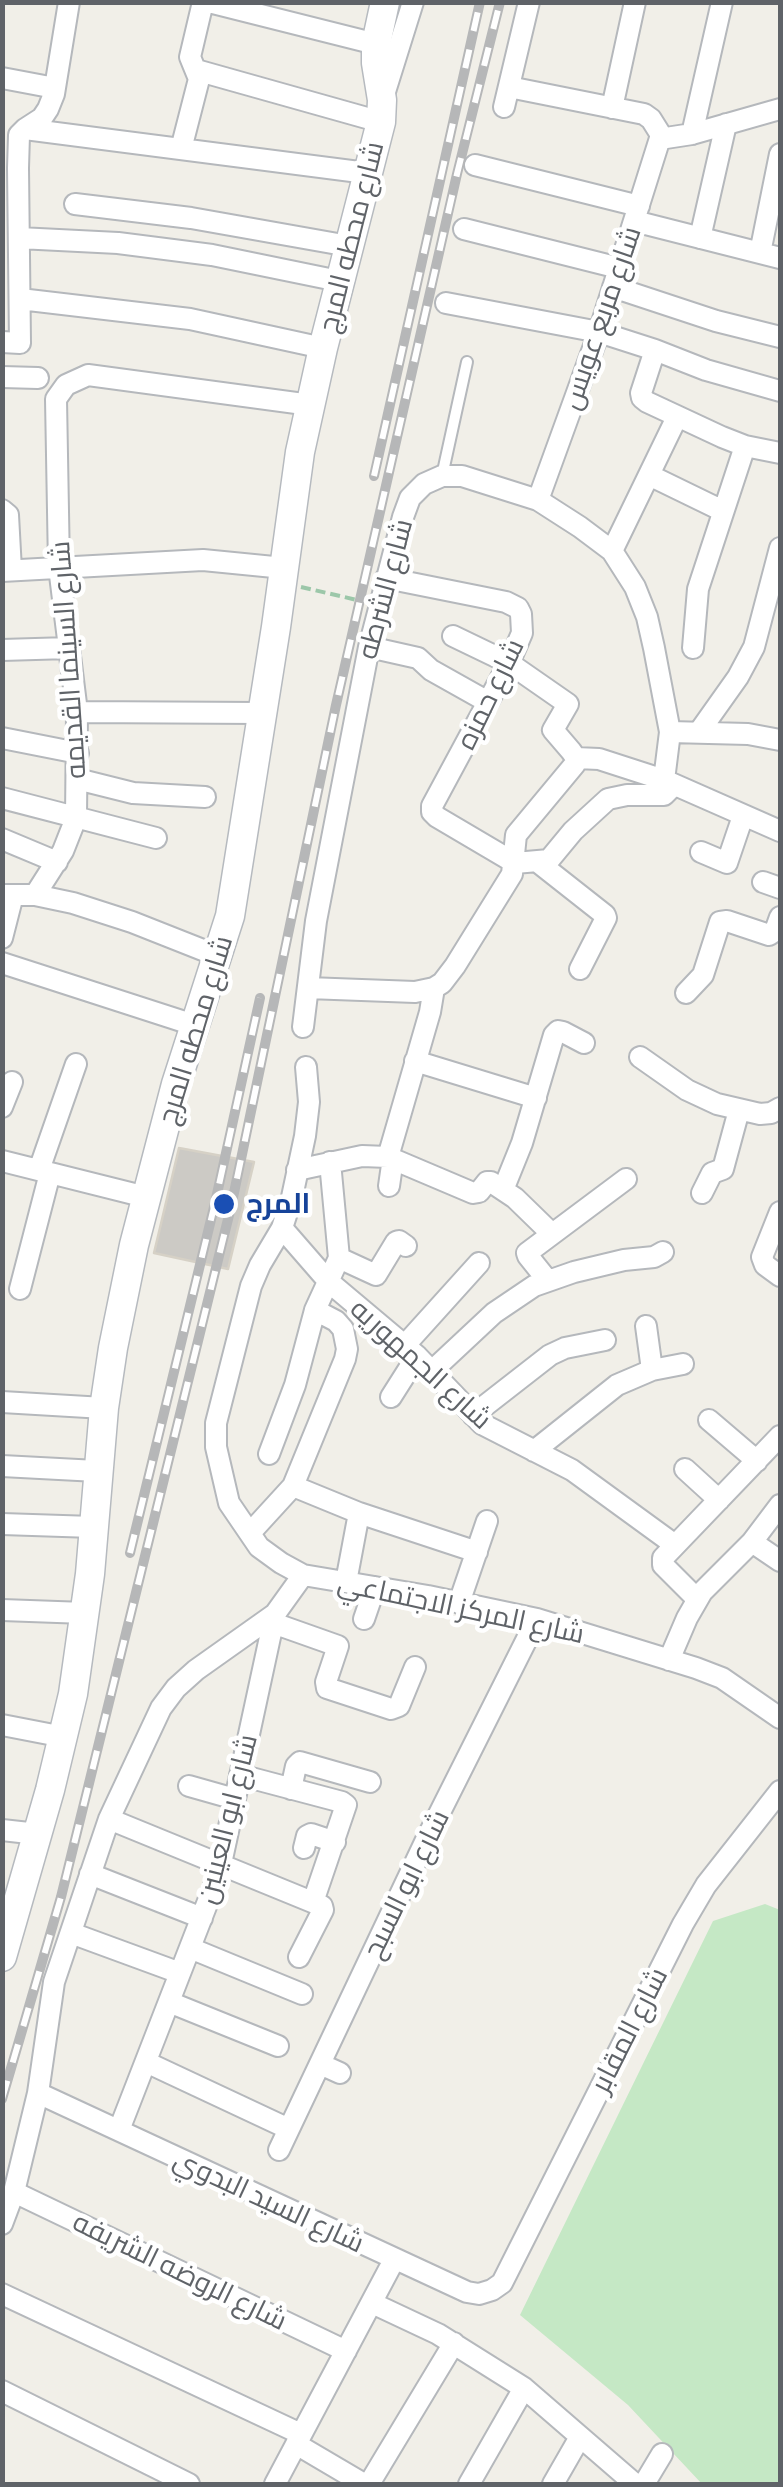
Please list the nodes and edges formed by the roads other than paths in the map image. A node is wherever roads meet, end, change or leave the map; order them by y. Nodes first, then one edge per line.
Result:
1 (68, 2) edge
2 (206, 2) edge
3 (385, 2) edge
4 (413, 2) edge
5 (529, 2) edge
6 (636, 2) edge
7 (722, 2) edge
8 (376, 44) junction
9 (196, 70) junction
10 (2, 78) edge
11 (55, 88) junction
12 (612, 108) junction
13 (780, 109) edge
14 (382, 111) junction
15 (726, 124) junction
16 (25, 129) junction
17 (692, 134) junction
18 (661, 135) junction
19 (181, 149) junction
20 (780, 154) edge
21 (475, 165) dead end
22 (10, 168) edge
23 (367, 173) junction
24 (76, 204) dead end
25 (10, 209) edge
26 (636, 214) junction
27 (464, 229) dead end
28 (19, 238) junction
29 (700, 238) junction
30 (349, 246) junction
31 (770, 256) edge
32 (616, 277) junction
33 (339, 281) junction
34 (14, 290) edge
35 (446, 303) dead end
36 (599, 332) junction
37 (780, 337) edge
38 (12, 343) edge
39 (323, 348) junction
40 (655, 350) junction
41 (467, 362) dead end
42 (2, 377) edge
43 (38, 378) dead end
44 (780, 390) edge
45 (311, 405) junction
46 (676, 417) junction
47 (745, 446) junction
48 (780, 453) edge
49 (648, 475) junction
50 (442, 476) junction
51 (538, 500) junction
52 (2, 510) edge
53 (723, 512) junction
54 (780, 548) edge
55 (612, 551) junction
56 (59, 567) junction
57 (7, 571) edge
58 (293, 578) junction
59 (386, 578) junction
60 (777, 580) edge
61 (453, 636) dead end
62 (358, 644) junction
63 (69, 648) junction
64 (692, 648) dead end
65 (2, 650) edge
66 (509, 664) junction
67 (488, 702) junction
68 (77, 712) junction
69 (261, 714) junction
70 (670, 732) junction
71 (699, 732) junction
72 (778, 733) edge
73 (2, 738) edge
74 (78, 752) junction
75 (576, 758) junction
76 (77, 778) junction
77 (669, 783) junction
78 (205, 797) dead end
79 (2, 798) edge
80 (742, 816) junction
81 (76, 818) junction
82 (780, 830) edge
83 (156, 838) dead end
84 (2, 839) edge
85 (701, 852) dead end
86 (57, 862) junction
87 (515, 863) junction
88 (539, 863) junction
89 (8, 895) edge
90 (36, 896) junction
91 (780, 917) edge
92 (2, 938) edge
93 (218, 956) junction
94 (2, 963) edge
95 (580, 969) dead end
96 (308, 988) junction
97 (434, 988) junction
98 (686, 993) dead end
99 (194, 1025) junction
100 (303, 1026) dead end
101 (584, 1043) dead end
102 (640, 1058) dead end
103 (415, 1060) junction
104 (76, 1064) dead end
105 (306, 1067) dead end
106 (12, 1082) dead end
107 (536, 1098) junction
108 (2, 1107) edge
109 (780, 1108) edge
110 (739, 1110) junction
111 (391, 1158) junction
112 (2, 1161) edge
113 (330, 1162) junction
114 (297, 1170) junction
115 (45, 1172) junction
116 (626, 1179) dead end
117 (389, 1186) dead end
118 (503, 1190) junction
119 (702, 1194) dead end
120 (146, 1197) junction
121 (780, 1212) edge
122 (282, 1228) junction
123 (552, 1234) junction
124 (406, 1246) dead end
125 (663, 1252) dead end
126 (339, 1258) junction
127 (479, 1262) dead end
128 (780, 1276) edge
129 (548, 1281) junction
130 (329, 1282) junction
131 (20, 1289) dead end
132 (315, 1310) junction
133 (646, 1326) dead end
134 (605, 1340) dead end
135 (418, 1357) junction
136 (683, 1364) dead end
137 (652, 1370) junction
138 (391, 1397) dead end
139 (2, 1402) edge
140 (104, 1408) junction
141 (473, 1415) junction
142 (710, 1420) dead end
143 (780, 1436) edge
144 (534, 1451) junction
145 (270, 1454) dead end
146 (757, 1460) junction
147 (2, 1466) edge
148 (685, 1469) dead end
149 (97, 1471) junction
150 (293, 1486) junction
151 (719, 1500) junction
152 (780, 1505) edge
153 (359, 1513) junction
154 (486, 1521) dead end
155 (2, 1524) edge
156 (93, 1526) junction
157 (250, 1533) junction
158 (752, 1542) junction
159 (675, 1545) junction
160 (477, 1552) junction
161 (780, 1561) edge
162 (304, 1575) junction
163 (346, 1582) junction
164 (375, 1588) junction
165 (698, 1599) junction
166 (459, 1603) junction
167 (2, 1610) edge
168 (86, 1613) junction
169 (274, 1618) junction
170 (536, 1619) junction
171 (364, 1620) dead end
172 (669, 1660) junction
173 (415, 1667) dead end
174 (780, 1718) edge
175 (2, 1725) edge
176 (64, 1737) junction
177 (240, 1775) junction
178 (370, 1782) dead end
179 (189, 1786) dead end
180 (290, 1788) junction
181 (780, 1791) edge
182 (235, 1799) junction
183 (109, 1818) junction
184 (2, 1830) edge
185 (38, 1834) junction
186 (335, 1842) junction
187 (304, 1848) dead end
188 (221, 1865) junction
189 (90, 1874) junction
190 (313, 1902) junction
191 (202, 1918) junction
192 (71, 1933) junction
193 (190, 1948) junction
194 (299, 1957) dead end
195 (2, 1958) edge
196 (180, 1973) junction
197 (302, 1994) dead end
198 (170, 2002) junction
199 (278, 2046) dead end
200 (146, 2062) junction
201 (320, 2064) junction
202 (340, 2073) dead end
203 (38, 2093) junction
204 (289, 2129) junction
205 (120, 2130) junction
206 (280, 2150) dead end
207 (14, 2192) junction
208 (2, 2224) edge
209 (394, 2260) junction
210 (502, 2283) joint
211 (2, 2294) edge
212 (372, 2303) junction
213 (454, 2343) junction
214 (346, 2351) junction
215 (524, 2388) junction
216 (2, 2390) edge
217 (580, 2437) junction
218 (299, 2439) junction
219 (662, 2454) dead end
220 (189, 2484) edge
221 (275, 2484) edge
222 (367, 2484) edge
223 (469, 2484) edge
224 (553, 2484) edge
225 (636, 2484) edge
226 (644, 2484) edge

1 - 11 street
2 - 8 street
2 - 9 street
3 - 8 main road
4 - 14 street
5 - 12 street
6 - 12 street
7 - 17 street
8 - 14 main road
9 - 14 street
9 - 19 street
10 - 11 street
11 - 16 street
12 - 18 street
13 - 15 street
14 - 23 main road, شارع محطه المرج
15 - 17 street
15 - 29 street
16 - 19 street
16 - 22 street
17 - 18 street
18 - 26 street, شارع مربع عويس
19 - 23 street
20 - 31 street
21 - 26 street
22 - 25 street
23 - 30 main road, شارع محطه المرج
24 - 30 street
25 - 28 street
26 - 29 street
26 - 32 street, شارع مربع عويس
27 - 32 street
28 - 33 street
28 - 34 street
29 - 31 street
30 - 33 main road, شارع محطه المرج
32 - 36 street, شارع مربع عويس
32 - 37 street
33 - 39 main road, شارع محطه المرج
34 - 38 street
34 - 39 street
35 - 36 street
36 - 40 street
36 - 51 street, شارع مربع عويس
39 - 45 main road, شارع محطه المرج
40 - 44 street
40 - 46 street
41 - 50 lane
42 - 43 street
45 - 56 street, شارع السينما القديمه
45 - 58 main road, شارع محطه المرج
46 - 47 street
46 - 49 street
47 - 48 street
47 - 53 street
49 - 53 street
49 - 55 street
50 - 51 street
50 - 59 street, شارع الشرطه
51 - 55 street
52 - 57 street
53 - 64 street
54 - 60 street
55 - 70 street
56 - 57 street
56 - 58 street
56 - 63 street, شارع السينما القديمه
58 - 69 main road, شارع محطه المرج
59 - 62 street, شارع الشرطه
59 - 66 street, شارع حمزه
60 - 71 street
61 - 66 street
62 - 67 street
62 - 96 street, شارع الشرطه
63 - 65 street
63 - 68 street, شارع السينما القديمه
66 - 67 street, شارع حمزه
66 - 75 street
67 - 87 street, شارع حمزه
68 - 69 street
68 - 74 street, شارع السينما القديمه
69 - 93 main road, شارع محطه المرج
70 - 71 street
70 - 77 street
71 - 72 street
73 - 74 street
74 - 76 street, شارع السينما القديمه
75 - 77 street
75 - 87 street
76 - 78 street
76 - 81 street, شارع السينما القديمه
77 - 80 street
77 - 88 street
79 - 81 street
80 - 82 street
80 - 85 street
81 - 83 street
81 - 86 street, شارع السينما القديمه
84 - 86 street
86 - 90 street, شارع السينما القديمه
87 - 88 street
87 - 97 street
88 - 95 street
89 - 90 street
89 - 92 street
90 - 93 street
91 - 98 street
93 - 99 main road, شارع محطه المرج
94 - 99 street
96 - 97 street
96 - 100 street, شارع الشرطه
97 - 103 street
99 - 120 main road, شارع محطه المرج
101 - 107 street
102 - 110 street
103 - 107 street
103 - 111 street
104 - 115 street
105 - 114 street
106 - 108 street
107 - 118 street
109 - 110 street
110 - 119 street
111 - 113 street
111 - 117 street
111 - 118 street
112 - 115 street
113 - 114 street
113 - 126 street
114 - 122 street
115 - 120 street
115 - 131 street
116 - 123 street
118 - 123 street
120 - 140 main road, شارع محطه المرج
121 - 128 street
122 - 130 street, شارع الجمهوريه
122 - 157 street
123 - 129 street
124 - 126 street
125 - 129 street
126 - 130 street
127 - 135 street
129 - 135 street
130 - 132 street
130 - 135 street, شارع الجمهوريه
132 - 145 street
132 - 150 street
133 - 137 street
134 - 141 street
135 - 138 street
135 - 141 street, شارع الجمهوريه
136 - 137 street
137 - 144 street
139 - 140 street
140 - 149 main road, شارع محطه المرج
141 - 144 street, شارع الجمهوريه
142 - 146 street
143 - 146 street
144 - 159 street, شارع الجمهوريه
146 - 151 street
147 - 149 street
148 - 151 street
149 - 156 main road, شارع محطه المرج
150 - 153 street
150 - 157 street
151 - 159 street
152 - 158 street
153 - 160 street
153 - 163 street
154 - 160 street
155 - 156 street
156 - 168 main road, شارع محطه المرج
157 - 162 street
158 - 161 street
158 - 165 street
159 - 165 street
160 - 166 street
162 - 163 street, شارع المركز الاجتماعي
162 - 169 street
163 - 164 street, شارع المركز الاجتماعي
164 - 166 street, شارع المركز الاجتماعي
164 - 171 street
165 - 172 street
166 - 170 street, شارع المركز الاجتماعي
167 - 168 street
168 - 176 main road, شارع محطه المرج
169 - 173 street
169 - 177 street, شارع ابو العينين
169 - 183 street
170 - 172 street, شارع المركز الاجتماعي
170 - 201 street, شارع ابو السبح
172 - 174 street, شارع المركز الاجتماعي
175 - 176 street
176 - 185 main road, شارع محطه المرج
177 - 180 street
177 - 182 street, شارع ابو العينين
178 - 180 street
179 - 182 street
180 - 186 street
181 - 210 street, شارع المقابر
182 - 188 street, شارع ابو العينين
183 - 188 street
183 - 189 street
184 - 185 street
185 - 195 main road, شارع محطه المرج
186 - 187 street
186 - 190 street
188 - 190 street
188 - 191 street, شارع ابو العينين
189 - 191 street
189 - 192 street
190 - 194 street
191 - 193 street, شارع ابو العينين
192 - 196 street
192 - 203 street
193 - 196 street, شارع ابو العينين
193 - 197 street
196 - 198 street, شارع ابو العينين
198 - 199 street
198 - 200 street, شارع ابو العينين
200 - 204 street
200 - 205 street, شارع ابو العينين
201 - 202 street
201 - 204 street, شارع ابو السبح
203 - 205 street, شارع السيد البدوي
203 - 207 street
204 - 206 street, شارع ابو السبح
205 - 209 street, شارع السيد البدوي
207 - 208 street
207 - 214 street, شارع الروضه الشريفه
209 - 210 street, شارع السيد البدوي
209 - 212 street
211 - 218 street
212 - 213 street
212 - 214 street
213 - 215 street
213 - 222 street
214 - 218 street
215 - 217 street
215 - 223 street
216 - 220 street
217 - 224 street
217 - 225 street
218 - 221 street
218 - 222 street
219 - 226 street

